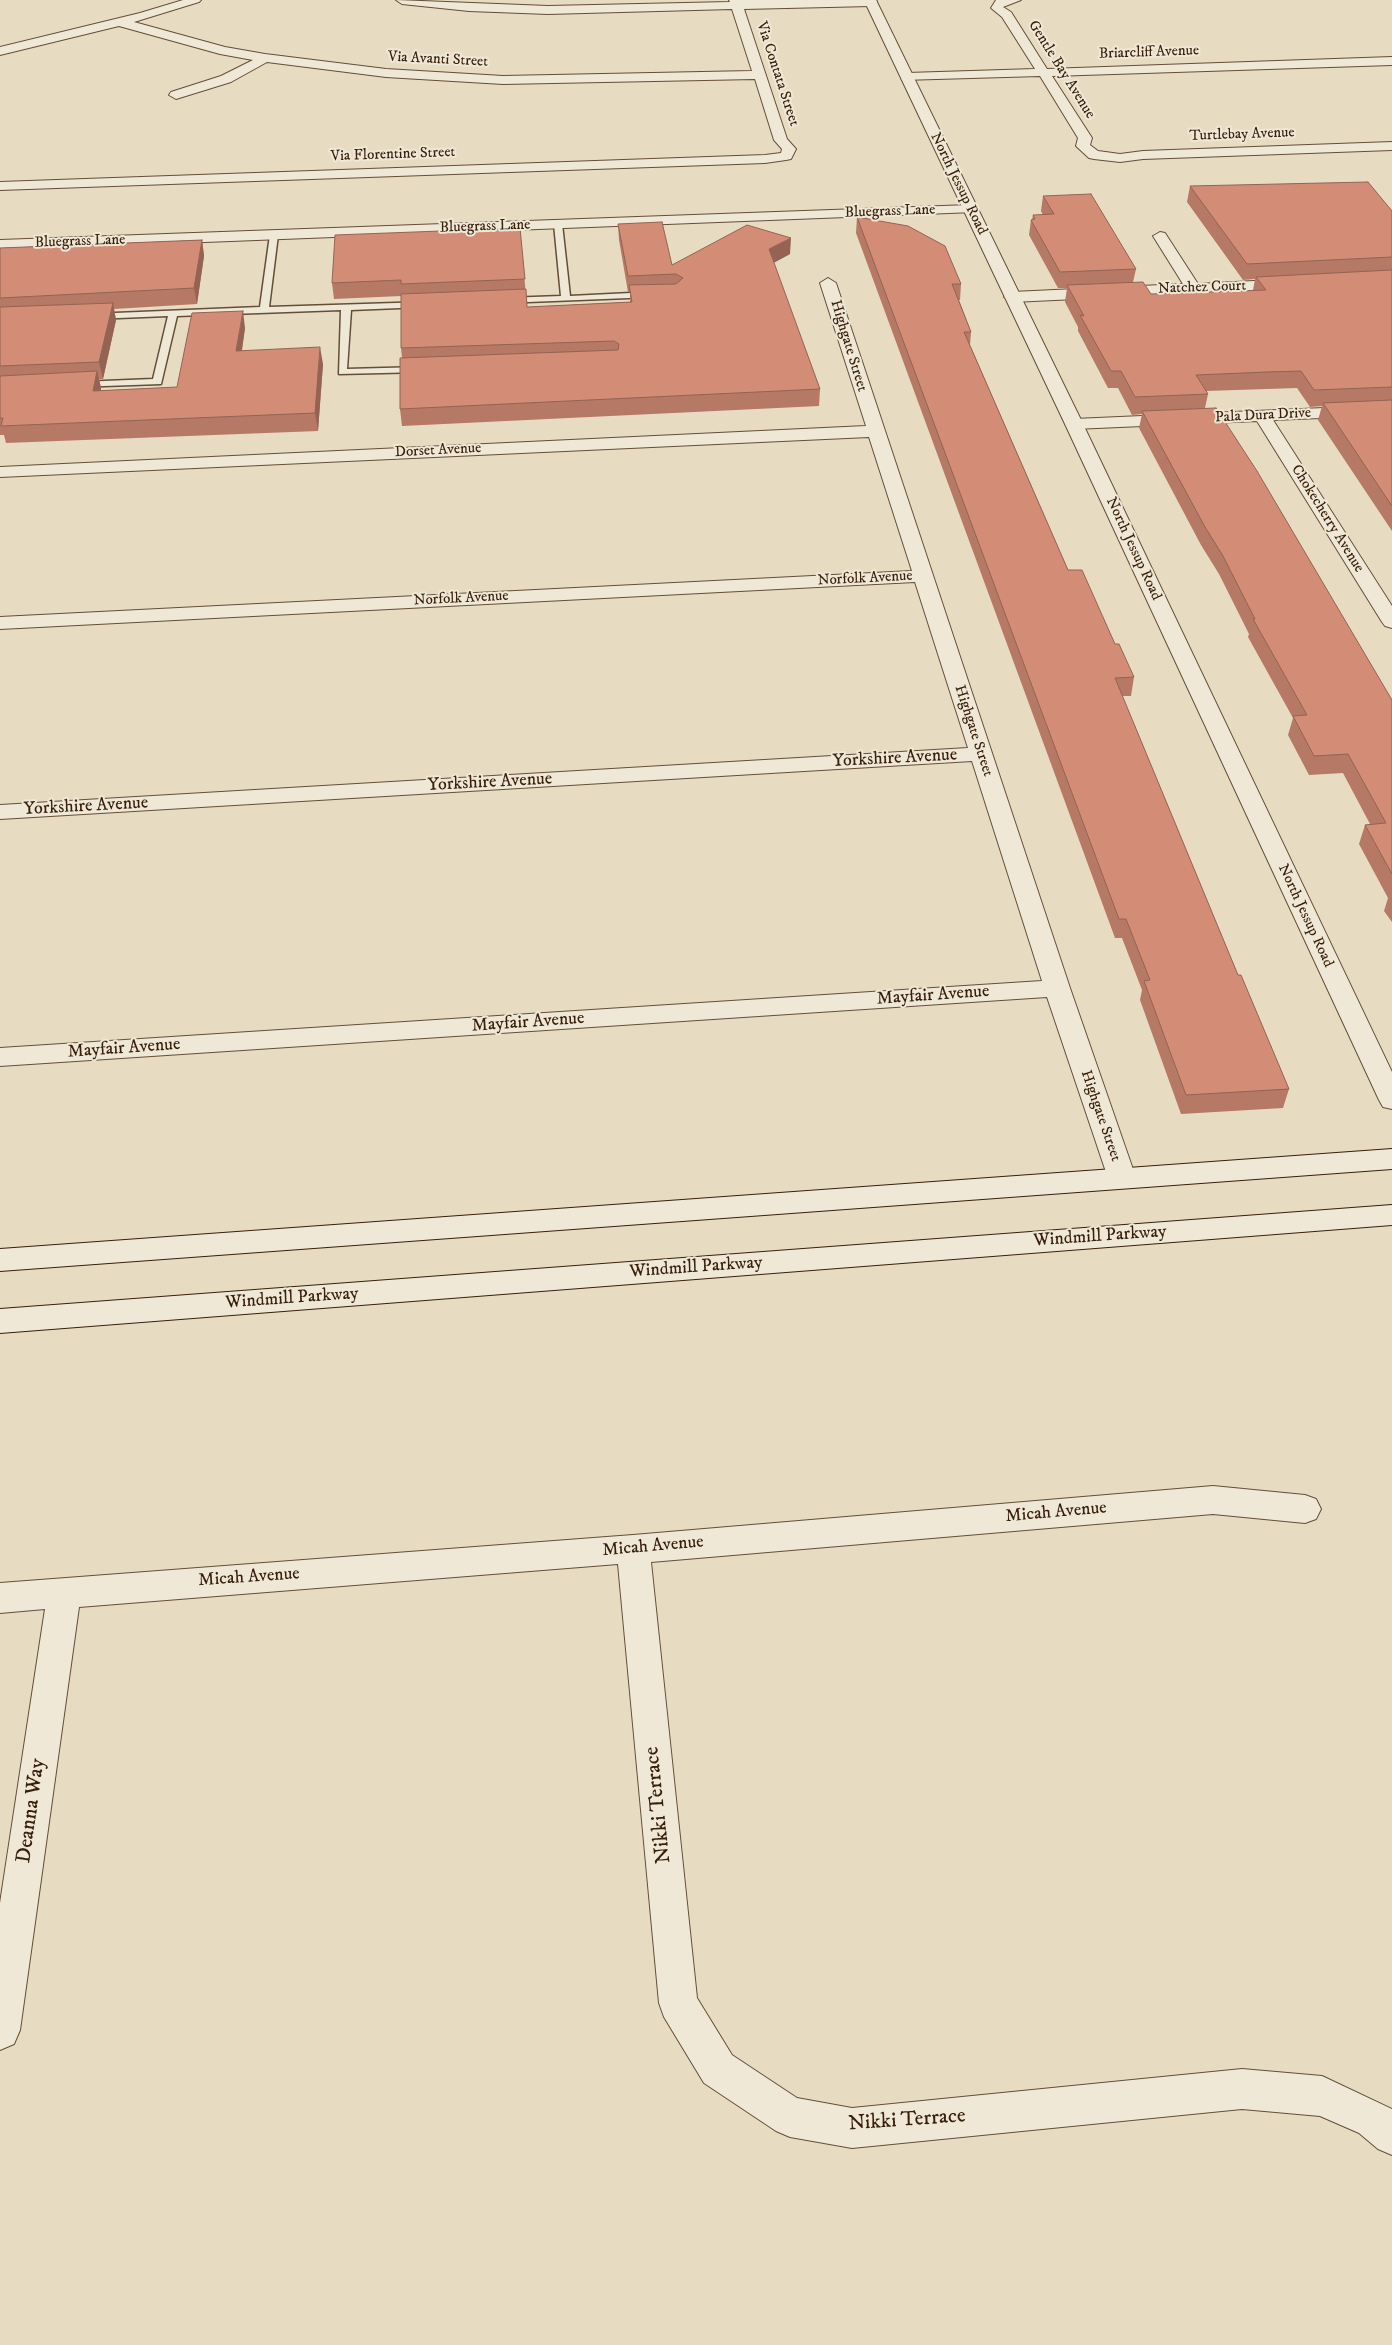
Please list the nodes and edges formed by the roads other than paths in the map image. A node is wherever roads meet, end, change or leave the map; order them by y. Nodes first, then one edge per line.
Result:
1 (195, 0) edge
2 (402, 0) edge
3 (1016, 0) edge
4 (871, 1) edge
5 (736, 3) edge
6 (120, 22) junction
7 (2, 49) edge
8 (265, 58) junction
9 (1392, 61) edge
10 (1043, 73) junction
11 (759, 75) junction
12 (907, 77) junction
13 (176, 95) dead end
14 (1392, 146) edge
15 (1094, 155) joint
16 (786, 156) joint
17 (0, 186) edge
18 (970, 209) junction
19 (558, 224) junction
20 (274, 235) junction
21 (1160, 236) dead end
22 (0, 245) edge
23 (828, 282) dead end
24 (1303, 284) edge
25 (1193, 288) junction
26 (666, 295) edge
27 (1012, 297) junction
28 (566, 298) junction
29 (499, 301) edge
30 (432, 303) edge
31 (346, 306) junction
32 (264, 310) junction
33 (174, 313) junction
34 (87, 316) edge
35 (430, 369) edge
36 (68, 385) edge
37 (1392, 410) edge
38 (1262, 416) junction
39 (1074, 424) junction
40 (875, 431) junction
41 (0, 472) edge
42 (922, 576) junction
43 (1392, 622) edge
44 (0, 623) edge
45 (981, 754) junction
46 (0, 812) edge
47 (1057, 988) junction
48 (0, 1058) edge
49 (1392, 1100) edge
50 (1392, 1158) edge
51 (1122, 1178) junction
52 (1392, 1215) edge
53 (0, 1260) edge
54 (0, 1321) edge
55 (1306, 1509) dead end
56 (633, 1549) junction
57 (64, 1593) junction
58 (0, 1598) edge
59 (0, 2030) edge
60 (1392, 2135) edge

1 - 6 street
2 - 5 street
3 - 10 street, Gentle Bay Avenue
4 - 5 street
4 - 12 street, North Jessup Road
5 - 11 street, Via Contata Street
6 - 7 street
6 - 8 street, Via Avanti Street
8 - 11 street, Via Avanti Street
8 - 13 street
9 - 10 street, Briarcliff Avenue
10 - 12 street, Briarcliff Avenue
10 - 15 street, Gentle Bay Avenue
11 - 16 street, Via Contata Street
12 - 18 street, North Jessup Road
14 - 15 street, Turtlebay Avenue
16 - 17 street, Via Florentine Street
18 - 19 street, Bluegrass Lane
18 - 27 street, North Jessup Road
19 - 20 street, Bluegrass Lane
19 - 28 lane
20 - 22 street, Bluegrass Lane
20 - 32 lane
21 - 25 street
23 - 40 street, Highgate Street
24 - 25 street, Natchez Court
25 - 27 street, Natchez Court
26 - 28 lane
27 - 39 street, North Jessup Road
28 - 29 lane
30 - 31 lane
31 - 32 lane
31 - 35 lane
32 - 33 lane
33 - 34 lane
33 - 36 lane
37 - 38 street, Pala Dura Drive
38 - 39 street, Pala Dura Drive
38 - 43 street, Chokecherry Avenue
39 - 49 street, North Jessup Road
40 - 41 street, Dorset Avenue
40 - 42 street, Highgate Street
42 - 44 street, Norfolk Avenue
42 - 45 street, Highgate Street
45 - 46 street, Yorkshire Avenue
45 - 47 street, Highgate Street
47 - 48 street, Mayfair Avenue
47 - 51 street, Highgate Street
50 - 51 street
51 - 53 street
52 - 54 street, Windmill Parkway
55 - 56 street, Micah Avenue
56 - 57 street, Micah Avenue
56 - 60 street, Nikki Terrace
57 - 58 street, Micah Avenue
57 - 59 street, Deanna Way

